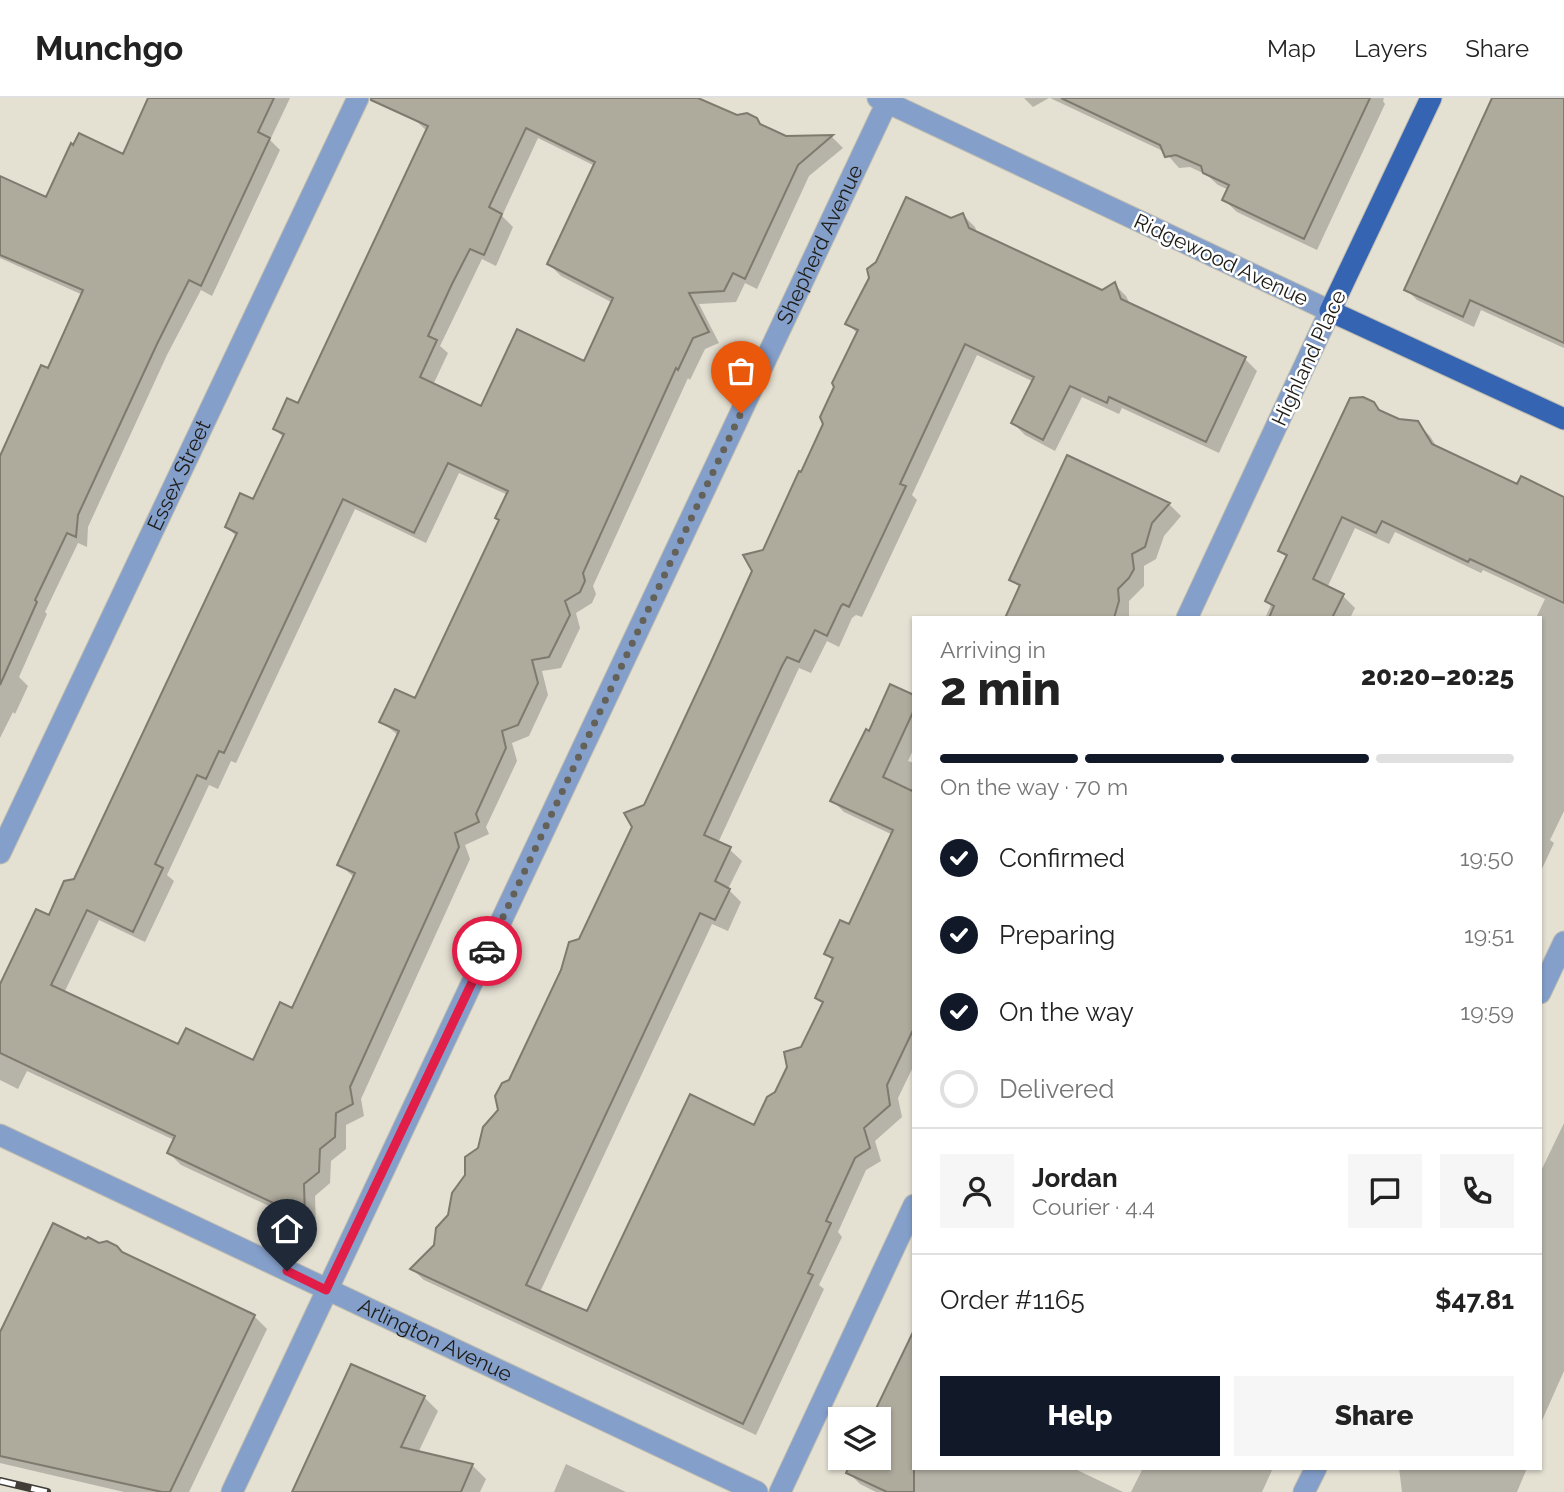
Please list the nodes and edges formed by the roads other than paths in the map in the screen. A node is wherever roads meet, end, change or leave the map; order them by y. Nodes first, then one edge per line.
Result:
1 (358, 98) edge
2 (1431, 98) edge
3 (885, 99) edge
4 (1330, 311) junction
5 (1564, 419) edge
6 (1188, 616) edge
7 (0, 853) edge
8 (1564, 942) edge
9 (1542, 989) edge
10 (0, 1135) edge
11 (912, 1209) edge
12 (326, 1290) junction
13 (1315, 1470) edge
14 (232, 1492) edge
15 (757, 1492) edge
16 (780, 1492) edge
17 (1304, 1492) edge

1 - 7 street, Essex Street
2 - 4 main road, Highland Place
3 - 4 street, Ridgewood Avenue
3 - 12 street, Shepherd Avenue
4 - 5 main road, Ridgewood Avenue
4 - 6 street, Highland Place
8 - 9 street
10 - 12 street, Arlington Avenue
11 - 16 street
12 - 14 street, Shepherd Avenue
12 - 15 street, Arlington Avenue
13 - 17 street

